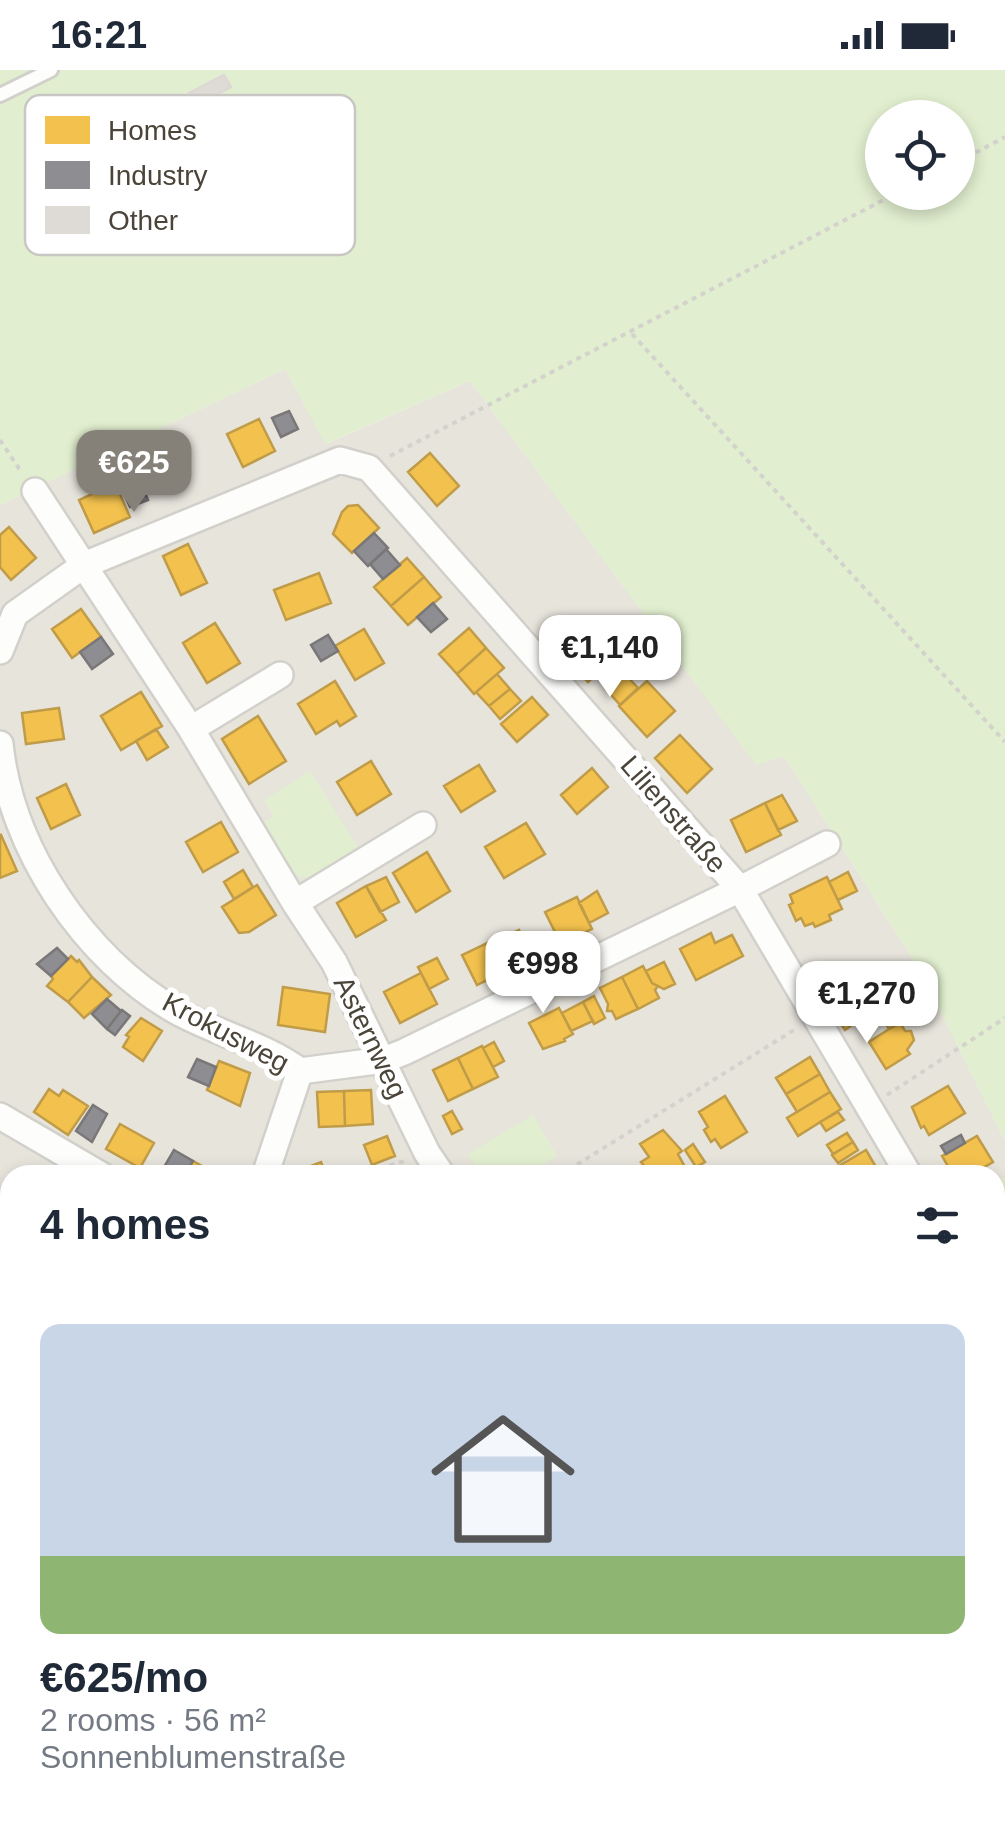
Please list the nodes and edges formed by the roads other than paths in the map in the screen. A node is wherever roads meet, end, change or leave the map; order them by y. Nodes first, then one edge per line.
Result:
1 (52, 70) edge
2 (0, 96) edge
3 (35, 491) road end
4 (84, 565) junction
5 (0, 651) edge
6 (280, 675) dead end
7 (192, 730) junction
8 (0, 744) edge
9 (423, 826) dead end
10 (827, 844) dead end
11 (740, 889) junction
12 (295, 903) junction
13 (384, 1060) junction
14 (300, 1070) junction
15 (0, 1116) edge
16 (83, 1165) edge
17 (269, 1165) edge
18 (435, 1165) edge
19 (903, 1165) edge

1 - 2 lane
3 - 4 street, Asternweg
4 - 5 street
4 - 7 street, Asternweg
4 - 11 street, Lilienstraße
6 - 7 street
7 - 12 street, Asternweg
8 - 14 street, Krokusweg
9 - 12 street
10 - 11 street
11 - 13 street
11 - 19 street, Lilienstraße
12 - 13 street, Asternweg
13 - 14 street
13 - 18 street, Asternweg
14 - 17 street
15 - 16 street

